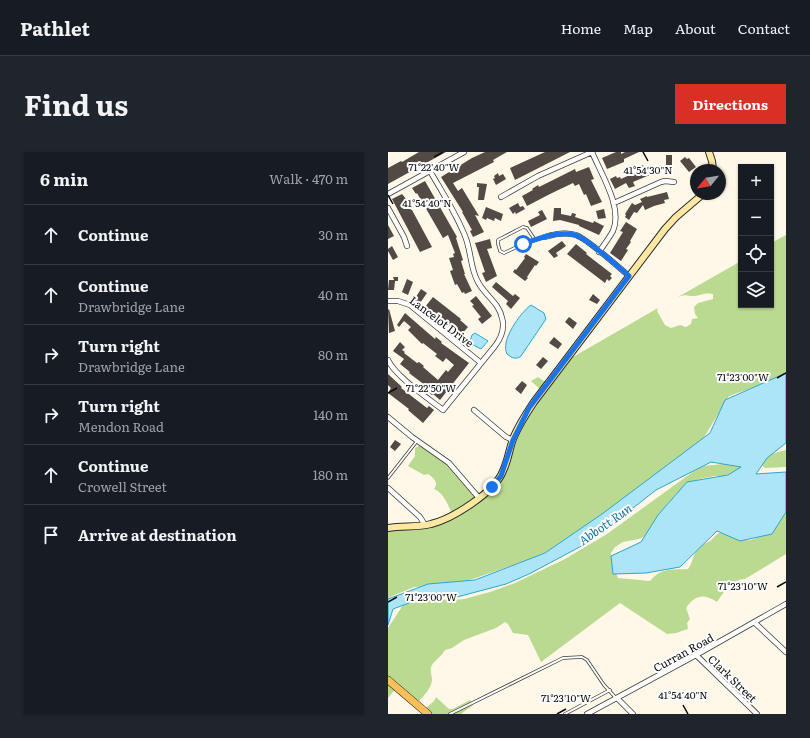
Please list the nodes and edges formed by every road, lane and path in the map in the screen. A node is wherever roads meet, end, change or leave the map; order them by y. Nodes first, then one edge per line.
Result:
1 (464, 152) edge
2 (592, 152) edge
3 (709, 152) edge
4 (712, 164) edge
5 (430, 171) junction
6 (674, 182) dead end
7 (388, 194) edge
8 (501, 197) dead end
9 (696, 200) edge
10 (614, 203) junction
11 (388, 208) edge
12 (545, 237) joint
13 (535, 240) junction
14 (407, 246) dead end
15 (599, 252) junction
16 (629, 276) junction
17 (388, 301) edge
18 (388, 360) edge
19 (481, 363) junction
20 (474, 410) dead end
21 (388, 417) edge
22 (513, 440) junction
23 (417, 441) junction
24 (388, 478) edge
25 (388, 488) edge
26 (479, 498) junction
27 (425, 525) junction
28 (388, 528) edge
29 (786, 604) edge
30 (755, 623) junction
31 (786, 652) edge
32 (696, 655) junction
33 (388, 680) edge
34 (610, 690) junction
35 (617, 698) junction
36 (428, 714) edge
37 (450, 714) edge
38 (565, 714) edge
39 (587, 714) edge
40 (633, 714) edge
41 (758, 714) edge

1 - 5 street
2 - 8 street
2 - 10 street
3 - 4 street
5 - 7 street
5 - 19 street
6 - 10 street
9 - 16 street
10 - 15 street
11 - 14 street
12 - 13 lane
12 - 15 street
13 - 13 lane
15 - 16 street
16 - 22 street
17 - 19 street, Lancelot Drive
18 - 19 street
20 - 22 street
21 - 23 street
22 - 26 street
23 - 24 lane
23 - 26 street
25 - 27 street
26 - 27 street
27 - 28 street
29 - 30 street, Curran Road
30 - 31 street
30 - 32 street, Curran Road
32 - 35 street, Curran Road
32 - 41 street, Clark Street
33 - 36 main road
34 - 35 lane
34 - 37 lane
34 - 38 lane
35 - 39 street, Curran Road
35 - 40 street

